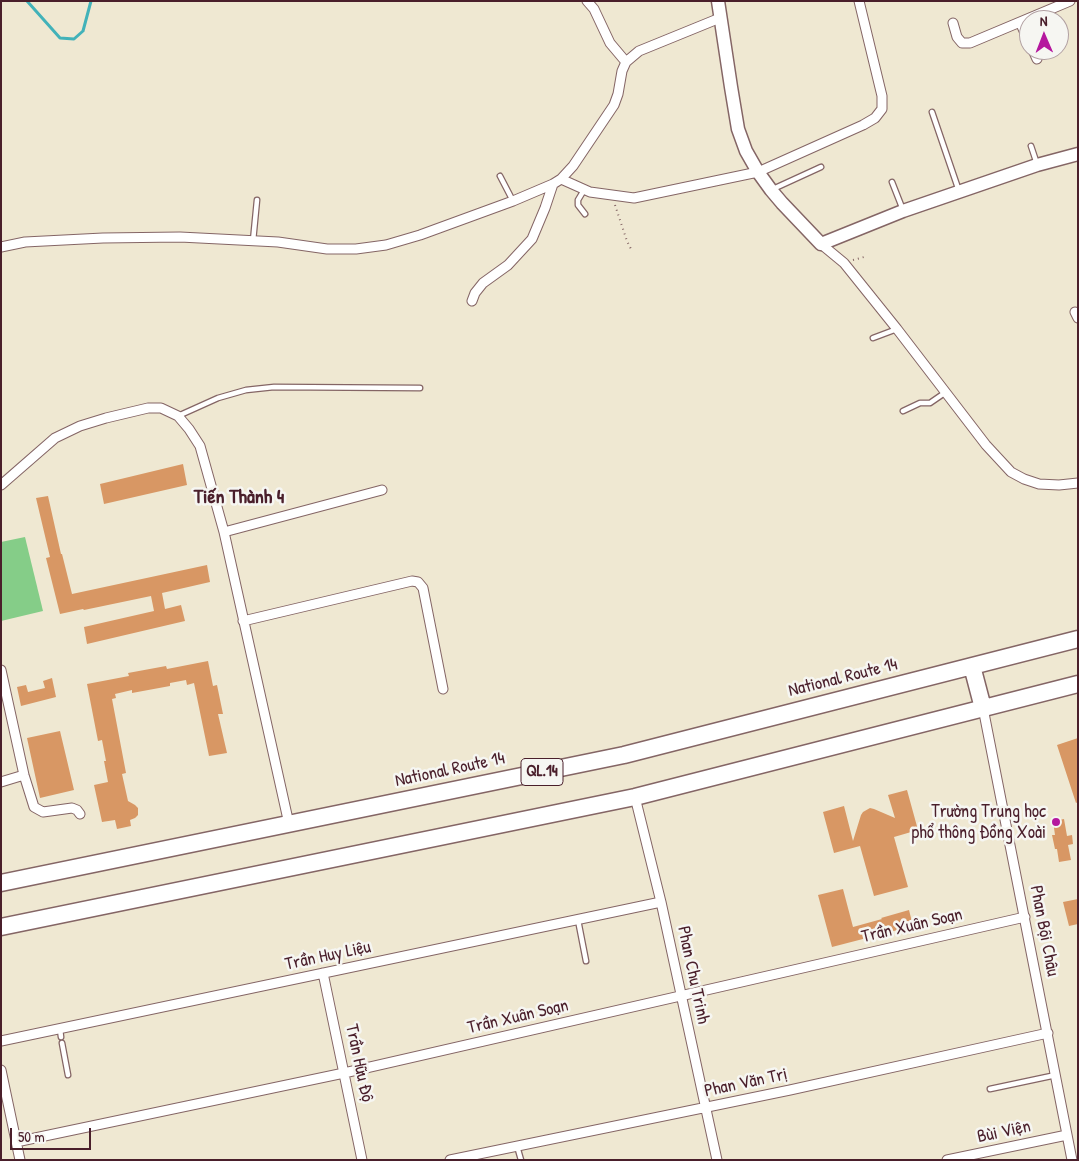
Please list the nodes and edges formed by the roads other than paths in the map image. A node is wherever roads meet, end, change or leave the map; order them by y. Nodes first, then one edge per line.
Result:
1 (587, 1) edge
2 (718, 1) edge
3 (859, 1) edge
4 (1070, 1) edge
5 (1049, 10) edge
6 (720, 18) junction
7 (1019, 22) edge
8 (953, 23) dead end
9 (626, 62) junction
10 (932, 112) dead end
11 (1031, 146) dead end
12 (1078, 154) edge
13 (1037, 165) junction
14 (821, 167) dead end
15 (758, 172) junction
16 (500, 176) dead end
17 (561, 180) junction
18 (892, 182) dead end
19 (553, 184) junction
20 (584, 190) junction
21 (771, 190) junction
22 (960, 192) junction
23 (257, 200) dead end
24 (513, 201) junction
25 (903, 211) junction
26 (585, 214) dead end
27 (253, 241) junction
28 (821, 244) junction
29 (1, 247) edge
30 (472, 301) dead end
31 (897, 330) junction
32 (873, 338) dead end
33 (420, 388) dead end
34 (946, 392) junction
35 (902, 411) dead end
36 (178, 416) junction
37 (1078, 483) edge
38 (1, 485) edge
39 (382, 490) dead end
40 (224, 532) junction
41 (243, 621) junction
42 (1078, 639) edge
43 (972, 666) junction
44 (1, 670) edge
45 (1078, 684) edge
46 (444, 689) dead end
47 (983, 708) junction
48 (24, 775) junction
49 (1, 782) edge
50 (635, 797) junction
51 (80, 814) dead end
52 (289, 824) junction
53 (1, 883) edge
54 (661, 902) junction
55 (1025, 917) junction
56 (578, 920) junction
57 (1, 927) edge
58 (586, 961) dead end
59 (323, 974) junction
60 (681, 996) junction
61 (1048, 1034) junction
62 (1, 1042) edge
63 (62, 1043) dead end
64 (1, 1070) edge
65 (344, 1073) junction
66 (68, 1075) dead end
67 (1056, 1075) junction
68 (990, 1089) dead end
69 (706, 1108) junction
70 (1068, 1135) junction
71 (16, 1142) junction
72 (518, 1146) junction
73 (20, 1160) edge
74 (362, 1160) edge
75 (450, 1160) edge
76 (521, 1160) edge
77 (717, 1160) edge
78 (947, 1160) edge
79 (1072, 1160) edge

1 - 9 street
2 - 6 street
3 - 15 street
4 - 5 street
6 - 9 street
6 - 15 street
7 - 8 street
9 - 17 street
10 - 22 lane
11 - 13 lane
12 - 13 street
13 - 22 street
14 - 21 lane
15 - 20 street
15 - 21 street
16 - 24 lane
17 - 19 street
17 - 20 street
18 - 25 lane
19 - 24 street
19 - 30 street
20 - 26 lane
21 - 28 street
22 - 25 street
23 - 27 lane
24 - 27 street
25 - 28 street
27 - 29 street
28 - 31 street
31 - 32 lane
31 - 34 street
33 - 36 lane
34 - 35 lane
34 - 37 street
36 - 38 street
36 - 40 street
39 - 40 street
40 - 41 street
41 - 46 street
41 - 52 street
42 - 43 highway, National Route 14 / QL.14
43 - 47 highway
43 - 52 highway, National Route 14 / QL.14
44 - 48 street
45 - 47 highway, QL.14
47 - 50 highway, QL.14
47 - 55 street, Phan Bội Châu
48 - 49 street
48 - 51 street
50 - 54 street, Phan Chu Trinh
50 - 57 highway, QL.14
52 - 53 highway, National Route 14 / QL.14
54 - 56 street, Trần Huy Liệu
54 - 60 street, Phan Chu Trinh
55 - 60 street, Trần Xuân Soạn
55 - 61 street, Phan Bội Châu
56 - 58 lane
56 - 59 street, Trần Huy Liệu
59 - 62 street, Trần Huy Liệu
59 - 65 street, Trần Hữu Độ
60 - 65 street, Trần Xuân Soạn
60 - 69 street, Phan Chu Trinh
61 - 67 street, Phan Bội Châu
61 - 69 street, Phan Văn Trị
63 - 66 lane
64 - 71 street
65 - 71 street, Trần Xuân Soạn
65 - 74 street, Trần Hữu Độ
67 - 68 lane
67 - 70 street, Phan Bội Châu
69 - 72 street, Phan Văn Trị
69 - 77 street, Phan Chu Trinh
70 - 78 street, Bùi Viện
70 - 79 street, Phan Bội Châu
71 - 73 street
72 - 75 street, Phan Văn Trị
72 - 76 lane

